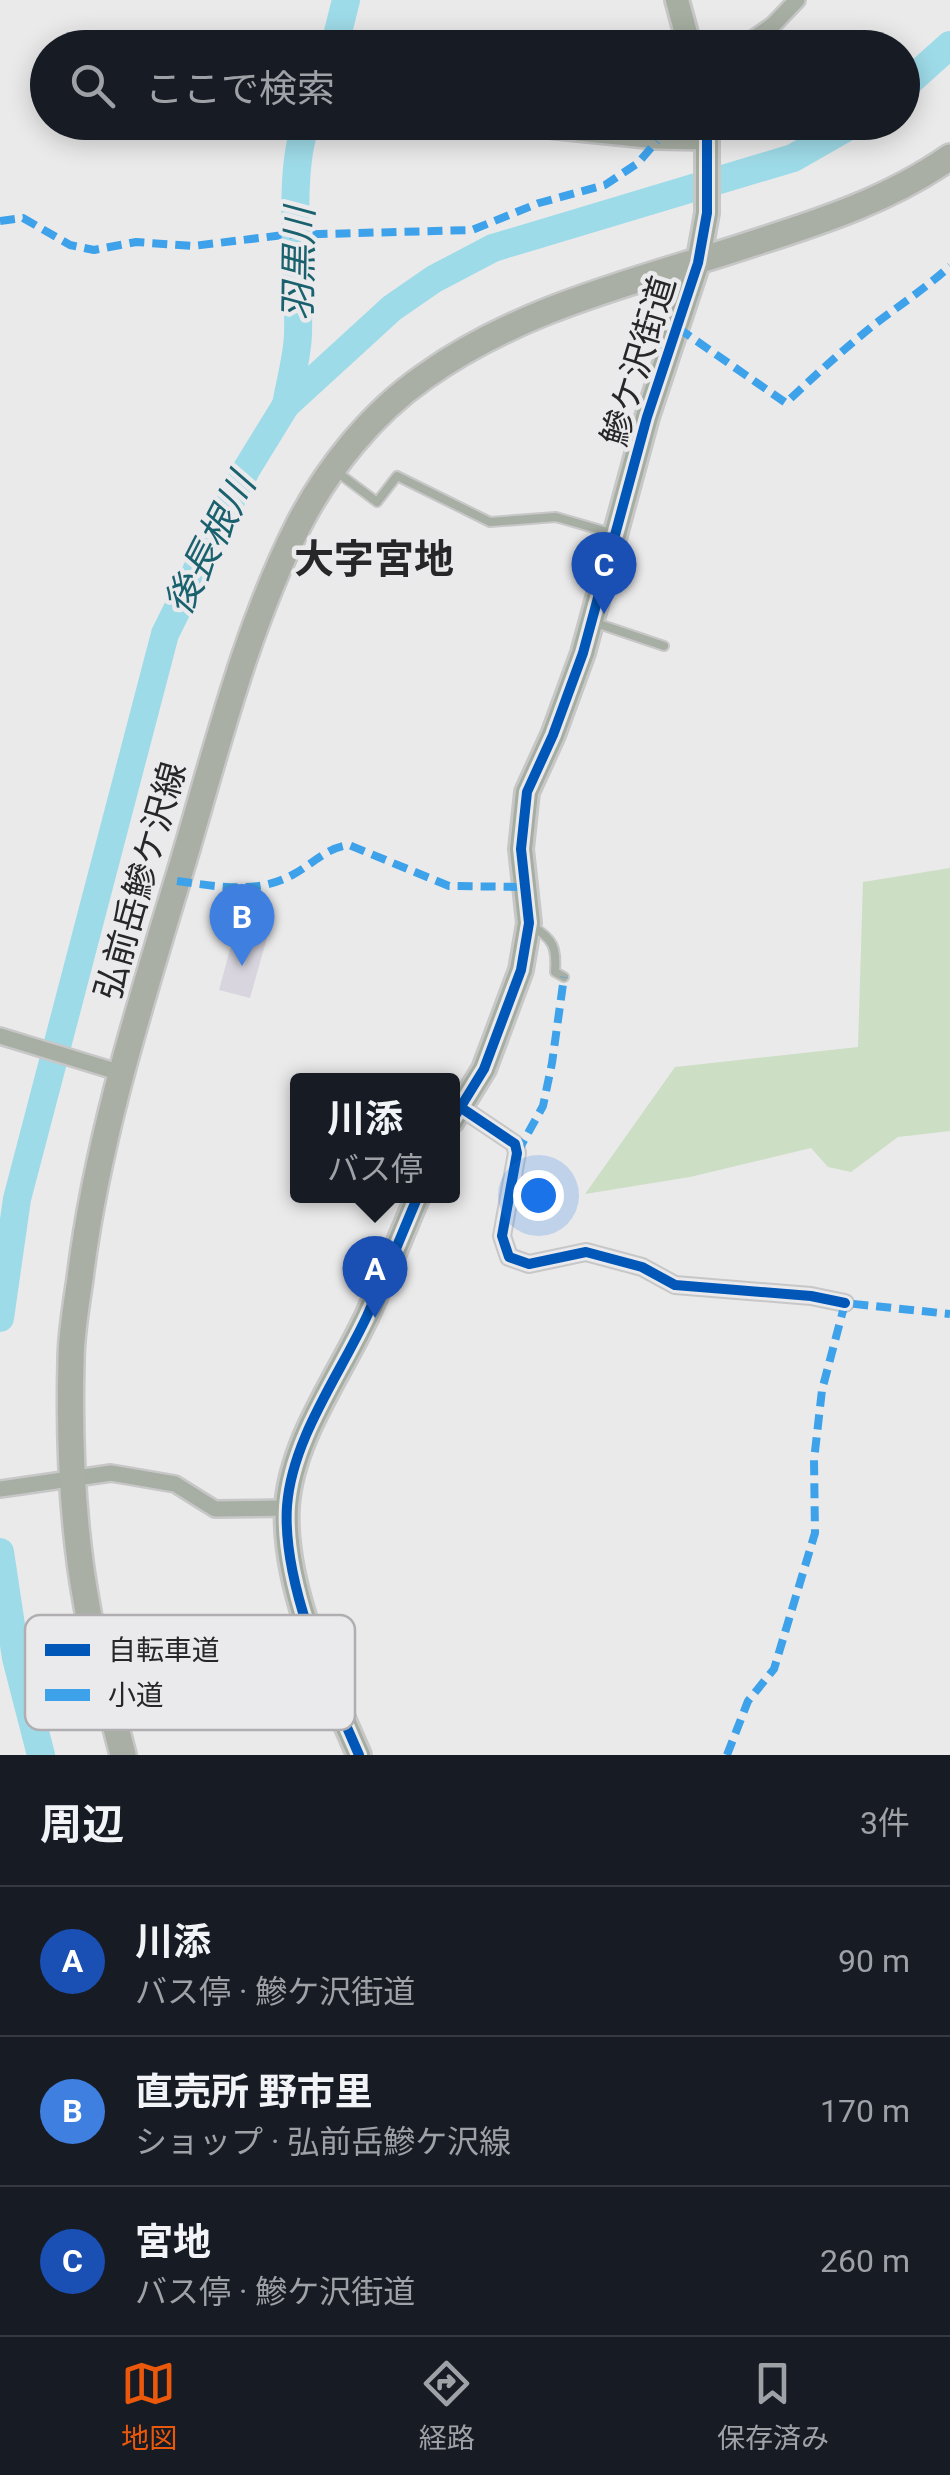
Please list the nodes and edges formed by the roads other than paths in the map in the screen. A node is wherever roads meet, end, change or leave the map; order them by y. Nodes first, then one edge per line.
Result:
1 (678, 0) edge
2 (797, 0) edge
3 (686, 30) edge
4 (765, 30) edge
5 (646, 140) edge
6 (708, 140) edge
7 (950, 158) edge
8 (698, 264) junction
9 (333, 469) junction
10 (616, 535) junction
11 (593, 622) junction
12 (664, 646) dead end
13 (528, 924) junction
14 (564, 976) dead end
15 (0, 1036) edge
16 (122, 1073) junction
17 (460, 1108) edge
18 (460, 1116) edge
19 (415, 1203) edge
20 (845, 1304) dead end
21 (72, 1478) junction
22 (0, 1489) edge
23 (287, 1508) junction
24 (88, 1615) edge
25 (306, 1615) edge
26 (116, 1730) edge
27 (349, 1730) edge
28 (122, 1755) edge
29 (359, 1755) edge

1 - 3 street
2 - 4 street
5 - 6 street
6 - 8 street, 鰺ケ沢街道
7 - 8 main road, 弘前岳鰺ケ沢線
8 - 9 main road, 弘前岳鰺ケ沢線
8 - 10 street, 鰺ケ沢街道
9 - 10 lane
9 - 16 main road, 弘前岳鰺ケ沢線
10 - 11 street, 鰺ケ沢街道
11 - 12 lane
11 - 13 street, 鰺ケ沢街道
13 - 14 lane
13 - 17 street, 鰺ケ沢街道
15 - 16 street
16 - 21 main road, 弘前岳鰺ケ沢線
18 - 20 street
19 - 23 street
21 - 22 street
21 - 23 street
21 - 24 main road, 弘前岳鰺ケ沢線
23 - 25 street
26 - 28 main road, 弘前岳鰺ケ沢線
27 - 29 street

